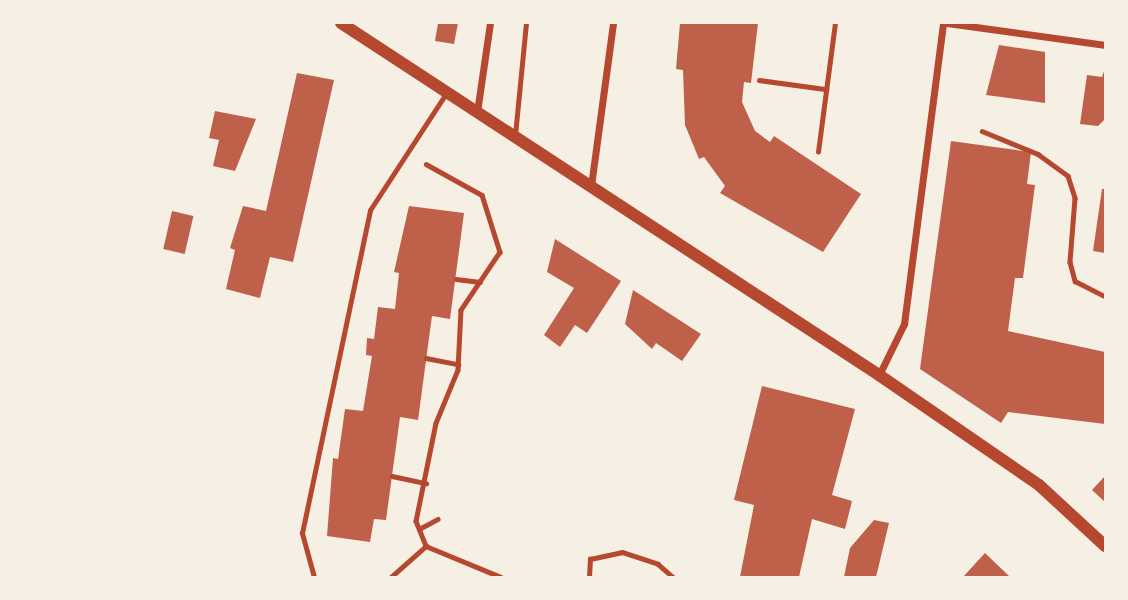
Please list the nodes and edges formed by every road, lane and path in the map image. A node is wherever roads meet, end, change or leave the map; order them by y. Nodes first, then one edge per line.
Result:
1 (341, 23) edge
2 (490, 23) edge
3 (526, 23) edge
4 (613, 23) edge
5 (835, 23) edge
6 (945, 23) edge
7 (1105, 45) edge
8 (759, 80) dead end
9 (826, 89) junction
10 (447, 92) junction
11 (477, 113) junction
12 (982, 131) dead end
13 (515, 137) junction
14 (818, 152) dead end
15 (406, 153) junction
16 (591, 186) junction
17 (456, 279) dead end
18 (480, 282) junction
19 (1105, 296) edge
20 (426, 358) dead end
21 (458, 364) junction
22 (879, 375) junction
23 (392, 476) dead end
24 (426, 484) junction
25 (438, 519) dead end
26 (419, 529) junction
27 (426, 545) junction
28 (1105, 546) edge
29 (486, 574) edge
30 (314, 577) edge
31 (391, 577) edge
32 (502, 577) edge
33 (589, 577) edge
34 (673, 577) edge

1 - 10 street
2 - 11 street
3 - 13 lane
4 - 16 street
5 - 9 path
6 - 7 street
6 - 22 street
8 - 9 path
9 - 14 path
10 - 11 street
10 - 15 lane
11 - 13 street
12 - 19 path
13 - 16 street
15 - 18 path
15 - 30 lane
16 - 22 street
17 - 18 path
18 - 21 path
20 - 21 path
21 - 24 path
22 - 28 street
23 - 24 path
24 - 26 path
25 - 26 path
26 - 27 path
27 - 29 path
27 - 31 path
29 - 32 path
33 - 34 path

